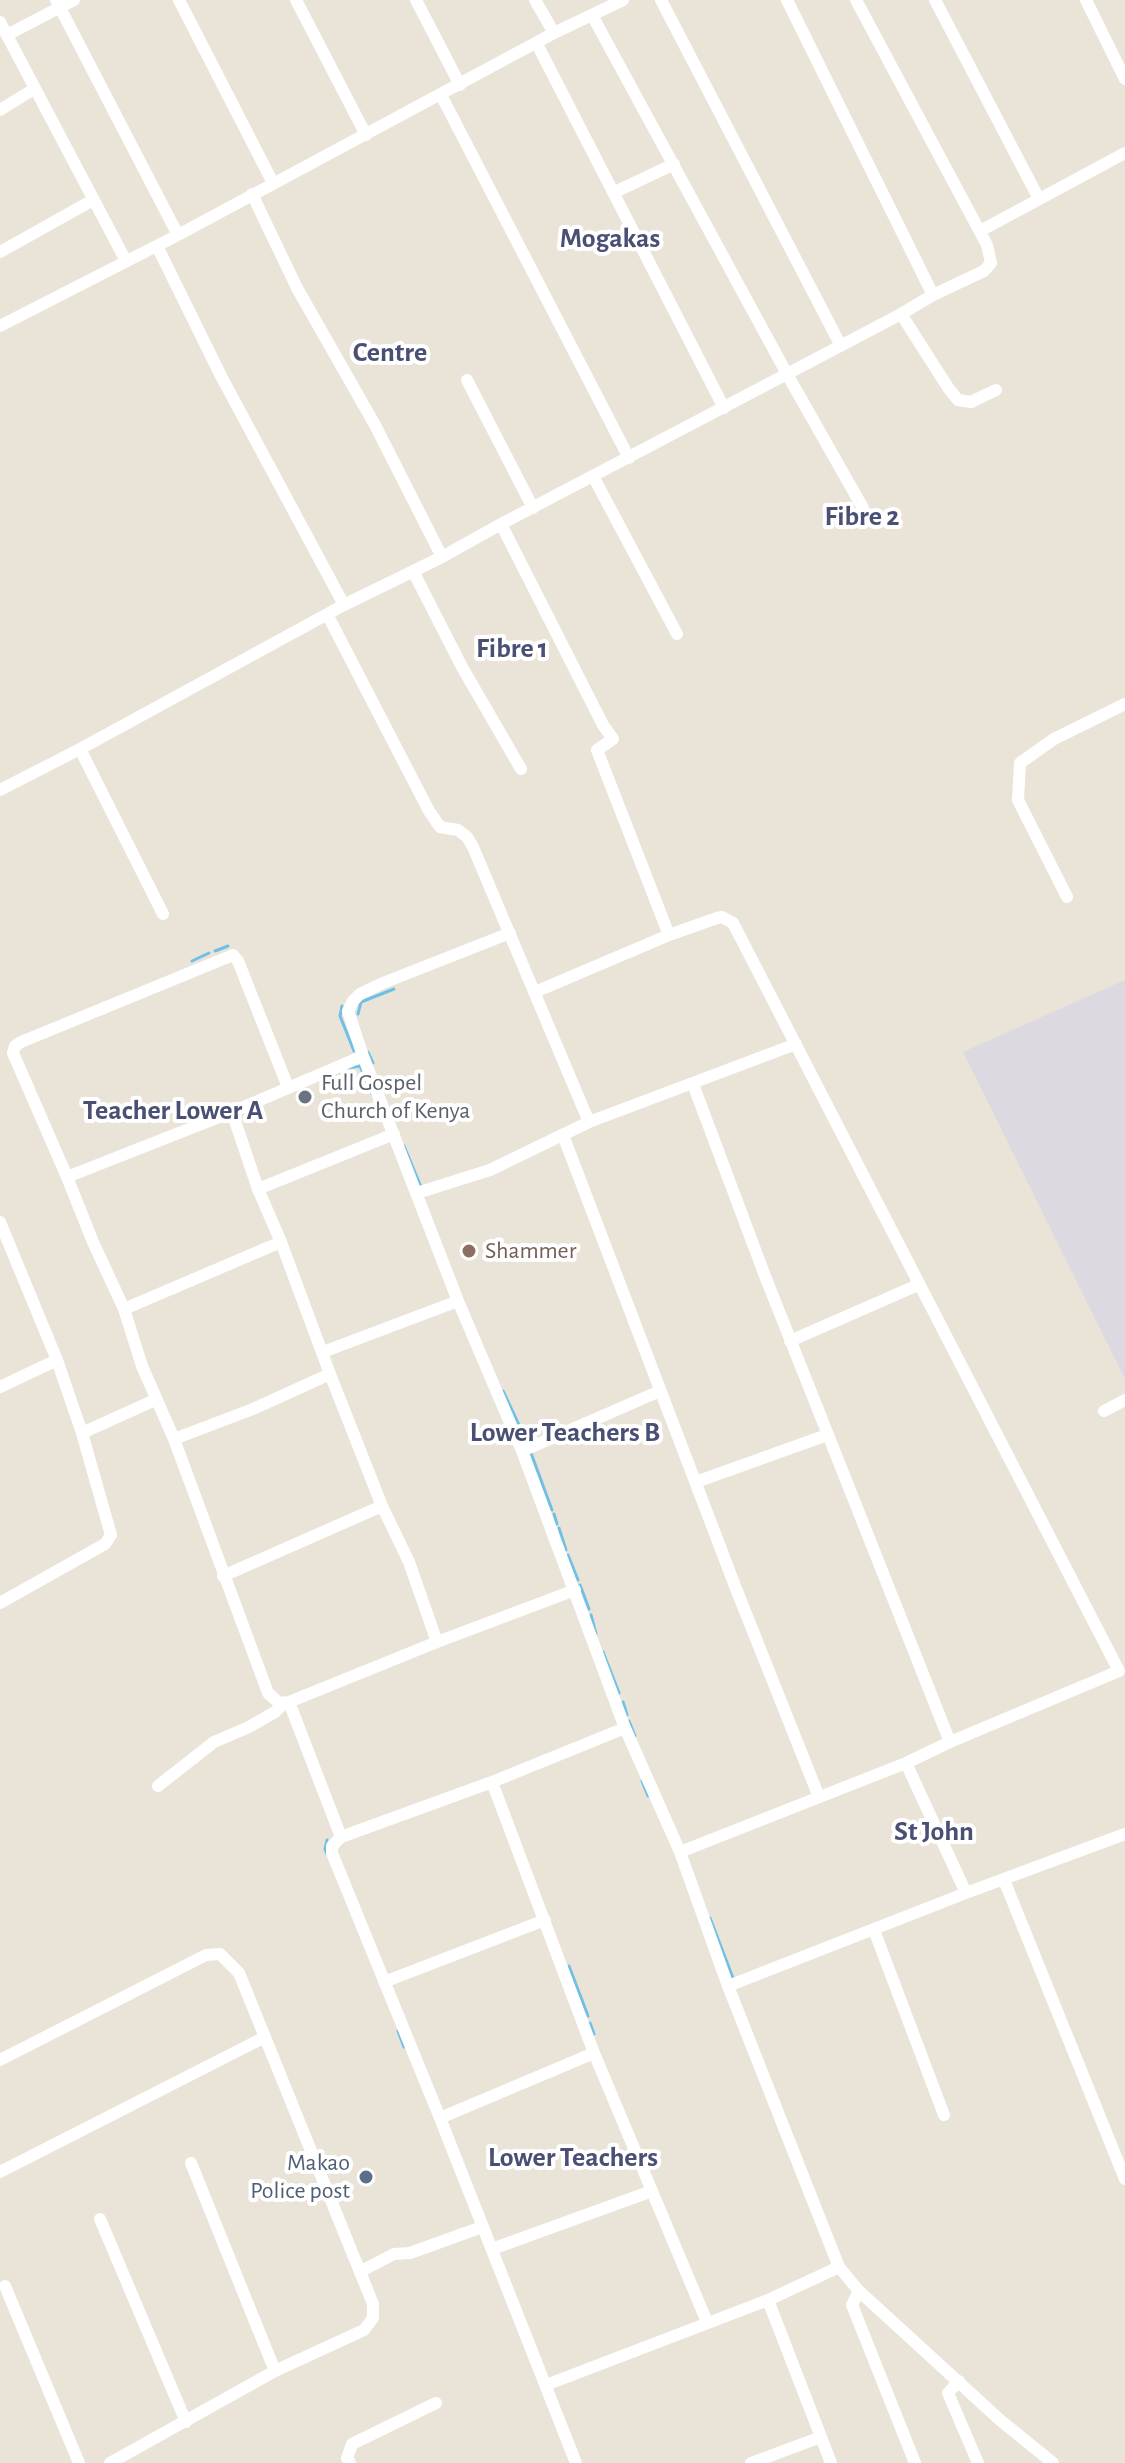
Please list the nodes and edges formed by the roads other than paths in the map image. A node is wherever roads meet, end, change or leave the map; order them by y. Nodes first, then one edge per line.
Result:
1 (74, 0) edge
2 (179, 0) edge
3 (296, 0) edge
4 (416, 0) edge
5 (535, 0) edge
6 (623, 0) edge
7 (661, 0) edge
8 (787, 0) edge
9 (856, 0) edge
10 (935, 0) edge
11 (1086, 0) edge
12 (58, 3) edge
13 (592, 15) junction
14 (0, 22) edge
15 (554, 33) junction
16 (7, 35) junction
17 (537, 44) junction
18 (1125, 79) edge
19 (460, 85) junction
20 (34, 89) junction
21 (441, 95) junction
22 (0, 110) edge
23 (366, 135) junction
24 (1125, 153) edge
25 (674, 164) junction
26 (273, 183) junction
27 (615, 192) junction
28 (252, 194) junction
29 (1039, 199) junction
30 (93, 200) junction
31 (980, 231) junction
32 (178, 235) junction
33 (157, 246) junction
34 (0, 252) edge
35 (126, 261) junction
36 (933, 295) junction
37 (901, 314) junction
38 (0, 326) edge
39 (841, 346) junction
40 (787, 374) junction
41 (467, 380) dead end
42 (996, 390) dead end
43 (724, 408) junction
44 (629, 458) junction
45 (593, 476) junction
46 (533, 508) junction
47 (863, 508) dead end
48 (501, 524) junction
49 (442, 557) junction
50 (413, 571) junction
51 (344, 605) junction
52 (327, 614) junction
53 (677, 634) dead end
54 (1125, 704) edge
55 (80, 749) junction
56 (521, 769) dead end
57 (0, 790) edge
58 (1067, 897) dead end
59 (163, 914) dead end
60 (510, 933) junction
61 (669, 935) junction
62 (535, 992) junction
63 (796, 1044) junction
64 (363, 1056) junction
65 (693, 1084) junction
66 (288, 1087) junction
67 (232, 1112) junction
68 (589, 1122) junction
69 (394, 1134) junction
70 (563, 1135) junction
71 (67, 1177) junction
72 (258, 1189) junction
73 (417, 1193) junction
74 (0, 1222) edge
75 (281, 1242) junction
76 (918, 1285) junction
77 (458, 1301) junction
78 (124, 1309) junction
79 (790, 1341) junction
80 (323, 1352) junction
81 (57, 1360) junction
82 (330, 1374) junction
83 (0, 1387) edge
84 (660, 1391) junction
85 (155, 1400) junction
86 (1125, 1400) edge
87 (1104, 1411) dead end
88 (82, 1433) junction
89 (827, 1435) junction
90 (174, 1439) junction
91 (522, 1451) junction
92 (696, 1482) junction
93 (382, 1506) junction
94 (223, 1576) junction
95 (575, 1590) junction
96 (0, 1603) edge
97 (437, 1642) junction
98 (1122, 1676) edge
99 (286, 1703) junction
100 (625, 1728) junction
101 (950, 1742) junction
102 (906, 1763) junction
103 (492, 1782) junction
104 (158, 1786) dead end
105 (819, 1797) junction
106 (1125, 1834) edge
107 (341, 1837) junction
108 (680, 1852) junction
109 (1004, 1880) junction
110 (966, 1893) junction
111 (545, 1920) junction
112 (874, 1930) junction
113 (384, 1982) junction
114 (728, 1986) junction
115 (263, 2038) junction
116 (594, 2053) junction
117 (0, 2060) edge
118 (944, 2115) dead end
119 (440, 2118) junction
120 (1121, 2156) edge
121 (191, 2163) dead end
122 (0, 2172) edge
123 (1125, 2179) edge
124 (652, 2191) junction
125 (100, 2219) dead end
126 (482, 2227) junction
127 (492, 2249) junction
128 (839, 2267) junction
129 (361, 2271) junction
130 (5, 2286) dead end
131 (859, 2291) junction
132 (768, 2300) junction
133 (707, 2322) junction
134 (275, 2371) junction
135 (959, 2381) junction
136 (546, 2385) junction
137 (436, 2403) dead end
138 (186, 2422) junction
139 (821, 2437) junction
140 (79, 2463) edge
141 (110, 2463) edge
142 (350, 2463) edge
143 (576, 2463) edge
144 (751, 2463) edge
145 (831, 2463) edge
146 (915, 2463) edge
147 (978, 2463) edge
148 (1053, 2463) edge

1 - 12 street
2 - 26 street
3 - 23 street
4 - 19 street
5 - 15 street
6 - 13 street
7 - 39 street
8 - 36 street
9 - 31 street
10 - 29 street
11 - 18 street
12 - 16 street
12 - 32 street
13 - 15 street
13 - 25 street
14 - 16 street
15 - 17 street
16 - 20 street
17 - 19 street
17 - 27 street
19 - 21 street
20 - 22 street
20 - 30 street
21 - 23 street
21 - 44 street
23 - 26 street
24 - 29 street
25 - 27 street
25 - 40 street
26 - 28 street
27 - 43 street
28 - 32 street
28 - 49 street
29 - 31 street
30 - 34 street
30 - 35 street
31 - 36 street
32 - 33 street
33 - 35 street
33 - 51 street
35 - 38 street
36 - 37 street
37 - 39 street
37 - 42 street
39 - 40 street
40 - 43 street
40 - 47 street
41 - 46 street
43 - 44 street
44 - 45 street
45 - 46 street
45 - 53 street
46 - 48 street
48 - 49 street
48 - 61 street
49 - 50 street
50 - 51 street
50 - 56 street
51 - 52 street
52 - 55 street
52 - 60 street
54 - 58 street
55 - 57 street
55 - 59 street
60 - 62 street
60 - 64 street
61 - 62 street
61 - 63 street
62 - 68 street
63 - 65 street
63 - 76 street
64 - 66 street
64 - 69 street
65 - 68 street
65 - 79 street
66 - 67 street
66 - 71 street
67 - 71 street
67 - 72 street
68 - 70 street
69 - 72 street
69 - 73 street
70 - 73 street
70 - 84 street
71 - 78 street
72 - 75 street
73 - 77 street
74 - 81 street
75 - 78 street
75 - 80 street
76 - 79 street
76 - 98 street
77 - 80 street
77 - 91 street
78 - 85 street
79 - 89 street
80 - 82 street
81 - 83 street
81 - 88 street
82 - 90 street
82 - 93 street
84 - 91 street
84 - 92 street
85 - 88 street
85 - 90 street
86 - 87 street
88 - 96 street
89 - 92 street
89 - 101 street
90 - 94 street
91 - 95 street
92 - 105 street
93 - 94 street
93 - 97 street
94 - 99 street
95 - 97 street
95 - 100 street
97 - 99 street
98 - 101 street
99 - 104 street
99 - 107 street
100 - 103 street
100 - 108 street
101 - 102 street
102 - 105 street
102 - 110 street
103 - 107 street
103 - 111 street
105 - 108 street
106 - 109 street
107 - 113 street
108 - 114 street
109 - 110 street
109 - 120 street
110 - 112 street
111 - 113 street
111 - 116 street
112 - 114 street
112 - 118 street
113 - 119 street
114 - 128 street
115 - 117 street
115 - 122 street
115 - 129 street
116 - 119 street
116 - 124 street
119 - 126 street
120 - 123 street
121 - 134 street
124 - 127 street
124 - 133 street
125 - 138 street
126 - 127 street
126 - 129 street
127 - 136 street
128 - 131 street
128 - 132 street
129 - 134 street
130 - 140 street
131 - 135 street
131 - 146 street
132 - 133 street
132 - 139 street
133 - 136 street
134 - 138 street
135 - 147 street
135 - 148 street
136 - 143 street
137 - 142 street
138 - 141 street
139 - 144 street
139 - 145 street

